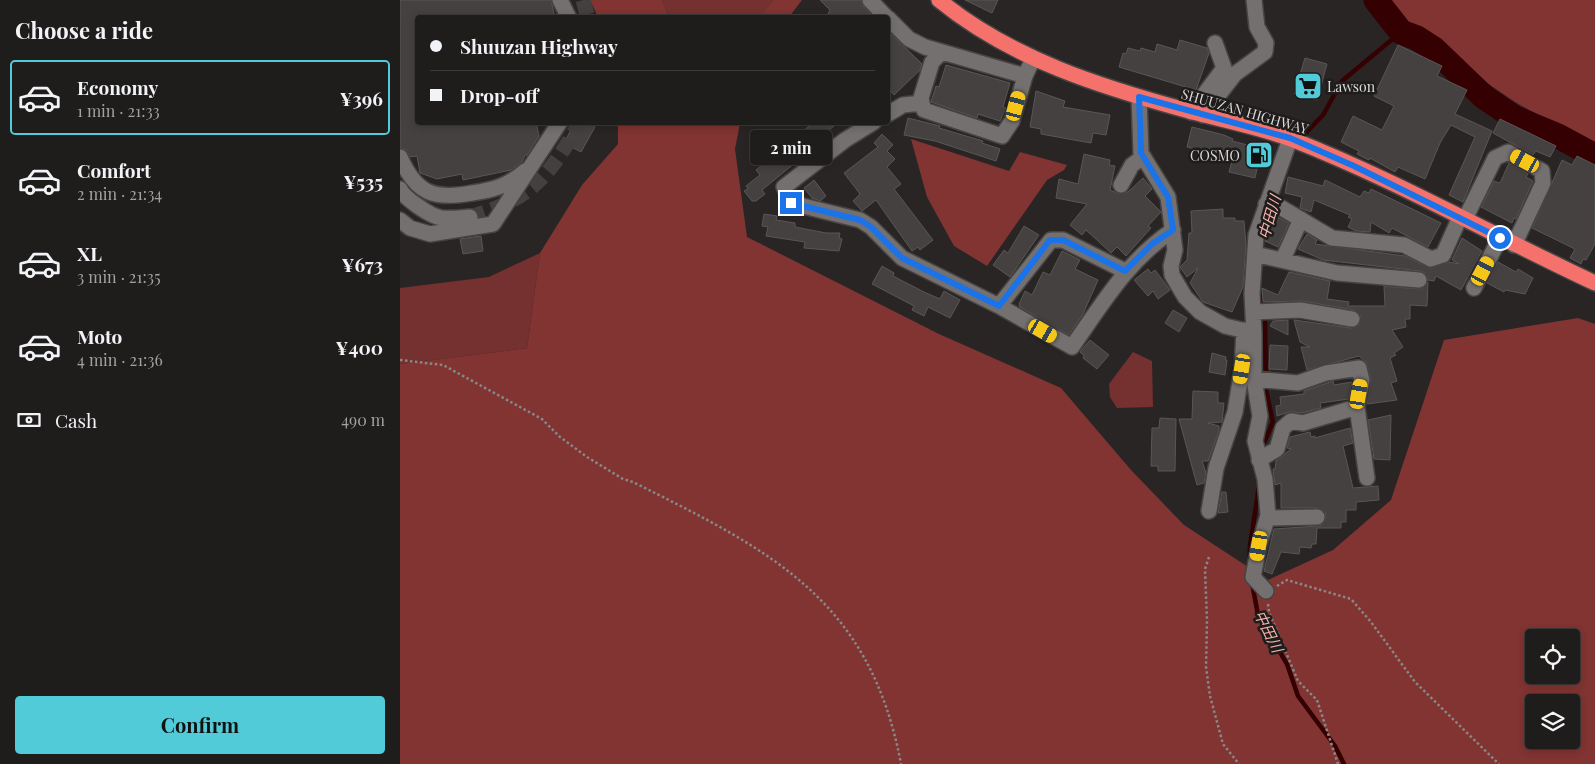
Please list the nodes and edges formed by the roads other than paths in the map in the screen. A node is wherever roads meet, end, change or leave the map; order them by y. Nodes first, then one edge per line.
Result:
1 (560, 0) edge
2 (870, 0) edge
3 (940, 0) edge
4 (1254, 0) edge
5 (567, 15) edge
6 (884, 15) edge
7 (890, 21) edge
8 (1215, 43) dead end
9 (941, 53) junction
10 (1032, 59) junction
11 (1025, 76) junction
12 (1139, 97) junction
13 (922, 103) junction
14 (890, 113) edge
15 (1197, 113) junction
16 (558, 125) edge
17 (869, 125) edge
18 (1295, 141) junction
19 (400, 157) edge
20 (1143, 157) junction
21 (535, 162) junction
22 (1121, 184) dead end
23 (400, 189) edge
24 (1271, 205) junction
25 (470, 217) tunnel mouth
26 (1463, 218) junction
27 (400, 220) edge
28 (1301, 220) junction
29 (1173, 230) junction
30 (1507, 241) junction
31 (1255, 254) junction
32 (1283, 259) junction
33 (1125, 271) junction
34 (1419, 280) dead end
35 (1595, 283) edge
36 (1474, 288) dead end
37 (999, 306) junction
38 (1254, 312) junction
39 (1352, 319) dead end
40 (1249, 332) junction
41 (1261, 380) junction
42 (1357, 407) junction
43 (1259, 460) junction
44 (1367, 478) dead end
45 (1209, 511) dead end
46 (1268, 515) junction
47 (1317, 517) dead end
48 (1266, 591) road end

1 - 5 street
2 - 6 street
3 - 10 highway, SHUUZAN HIGHWAY
4 - 15 street
7 - 9 street
8 - 15 street
9 - 11 street
9 - 13 street
10 - 11 street
10 - 12 highway, SHUUZAN HIGHWAY
11 - 13 street
12 - 15 highway, SHUUZAN HIGHWAY
12 - 20 street
13 - 14 street
15 - 18 highway, SHUUZAN HIGHWAY
16 - 21 street
17 - 37 street
18 - 24 street
18 - 26 highway, SHUUZAN HIGHWAY
19 - 21 street
20 - 22 street
20 - 29 street
21 - 27 street
23 - 25 street
24 - 28 street
24 - 31 street
26 - 28 street
26 - 30 highway, SHUUZAN HIGHWAY
26 - 30 street
28 - 32 street
29 - 33 street
29 - 40 street
30 - 35 highway, SHUUZAN HIGHWAY
30 - 36 street
31 - 32 street
31 - 38 street
32 - 34 street
33 - 37 street
33 - 37 street
38 - 39 street
38 - 40 street
40 - 41 street
40 - 45 street
41 - 42 street
41 - 43 street
42 - 43 street
42 - 44 street
43 - 46 street
46 - 47 street
46 - 48 street

